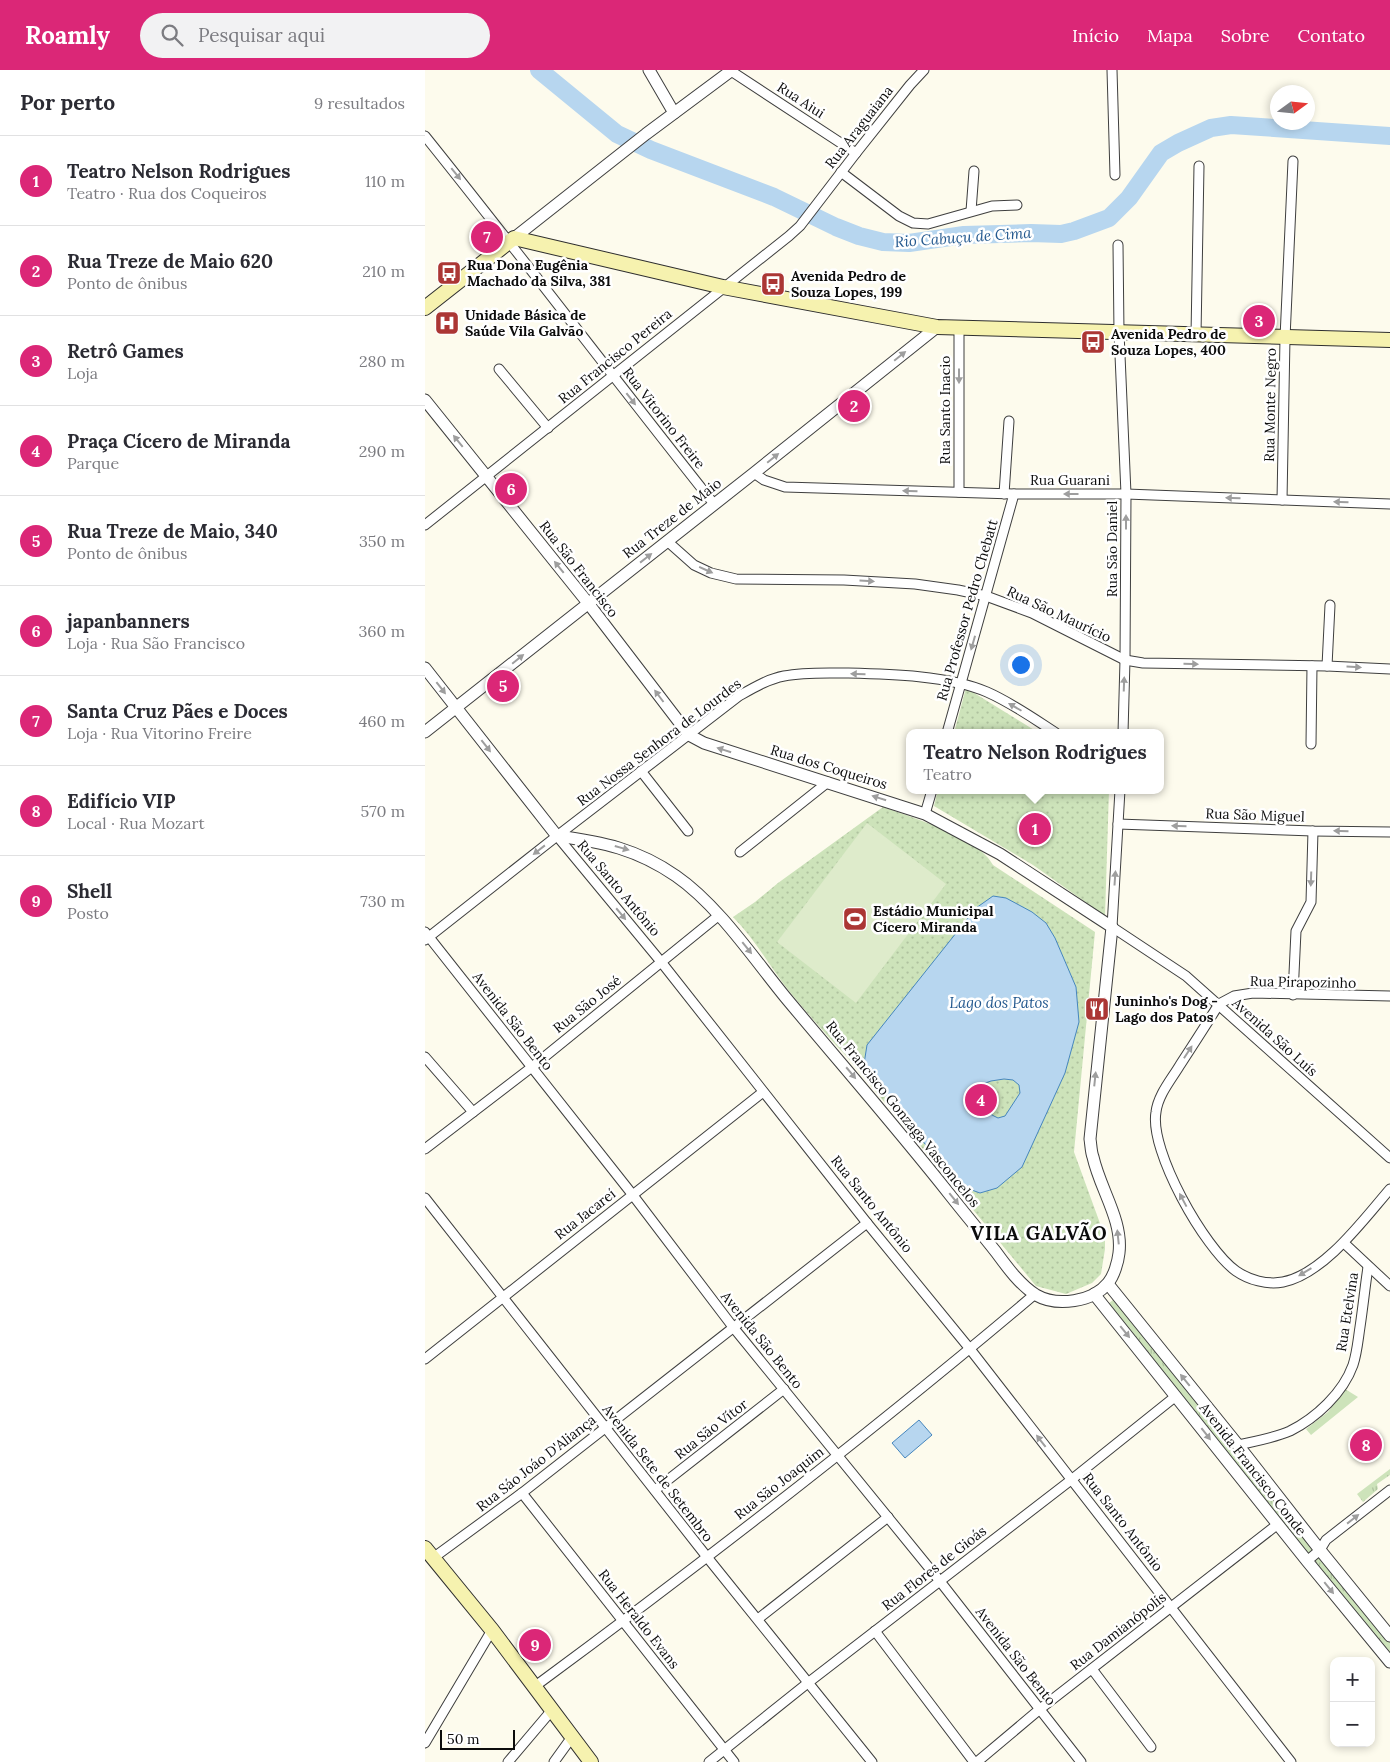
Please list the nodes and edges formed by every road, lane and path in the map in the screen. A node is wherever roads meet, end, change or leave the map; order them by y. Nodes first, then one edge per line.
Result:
1 (649, 70) edge
2 (732, 70) edge
3 (924, 70) edge
4 (1112, 70) edge
5 (674, 113) junction
6 (425, 136) edge
7 (856, 153) junction
8 (1293, 161) dead end
9 (1199, 166) dead end
10 (974, 171) dead end
11 (841, 172) junction
12 (1115, 175) dead end
13 (818, 203) joint
14 (1017, 205) dead end
15 (971, 211) junction
16 (512, 240) junction
17 (1119, 245) dead end
18 (723, 287) junction
19 (425, 308) edge
20 (937, 327) junction
21 (959, 328) junction
22 (1119, 332) junction
23 (1196, 335) junction
24 (1285, 338) junction
25 (1390, 340) edge
26 (499, 369) dead end
27 (612, 376) junction
28 (425, 400) edge
29 (1009, 421) dead end
30 (548, 428) junction
31 (754, 473) junction
32 (487, 476) junction
33 (959, 492) junction
34 (1004, 494) junction
35 (1014, 494) junction
36 (1126, 494) junction
37 (1282, 500) junction
38 (714, 504) junction
39 (1390, 504) edge
40 (425, 525) edge
41 (667, 542) junction
42 (986, 596) junction
43 (588, 603) junction
44 (1330, 605) dead end
45 (1125, 660) junction
46 (1312, 666) junction
47 (1327, 666) junction
48 (425, 668) edge
49 (1390, 669) edge
50 (961, 683) junction
51 (456, 708) junction
52 (948, 729) edge
53 (1050, 729) edge
54 (1123, 729) edge
55 (425, 732) edge
56 (689, 734) junction
57 (1311, 744) dead end
58 (641, 771) junction
59 (828, 782) junction
60 (931, 794) edge
61 (1120, 794) edge
62 (925, 814) junction
63 (1118, 824) junction
64 (688, 831) dead end
65 (1313, 831) junction
66 (1390, 832) edge
67 (557, 836) junction
68 (740, 852) dead end
69 (718, 916) junction
70 (1111, 927) junction
71 (426, 936) edge
72 (662, 962) junction
73 (1293, 995) junction
74 (1390, 996) edge
75 (1219, 1004) junction
76 (425, 1058) edge
77 (532, 1067) junction
78 (763, 1092) junction
79 (473, 1112) junction
80 (425, 1149) edge
81 (1390, 1158) edge
82 (1390, 1189) edge
83 (632, 1194) junction
84 (425, 1198) edge
85 (867, 1223) junction
86 (1344, 1243) junction
87 (1368, 1266) junction
88 (1108, 1284) junction
89 (1390, 1286) edge
90 (1035, 1294) junction
91 (1094, 1294) junction
92 (503, 1297) junction
93 (1118, 1298) junction
94 (1106, 1308) junction
95 (733, 1327) junction
96 (970, 1349) junction
97 (425, 1359) edge
98 (784, 1389) junction
99 (1175, 1396) junction
100 (605, 1428) junction
101 (1239, 1445) junction
102 (837, 1454) junction
103 (1071, 1480) junction
104 (655, 1490) junction
105 (1390, 1490) edge
106 (522, 1492) junction
107 (888, 1517) junction
108 (1278, 1524) junction
109 (1320, 1550) junction
110 (429, 1553) edge
111 (707, 1557) junction
112 (1307, 1561) junction
113 (939, 1580) junction
114 (1170, 1608) junction
115 (759, 1619) junction
116 (623, 1621) junction
117 (491, 1630) junction
118 (875, 1631) junction
119 (1390, 1636) edge
120 (1390, 1662) edge
121 (1092, 1669) junction
122 (809, 1682) junction
123 (534, 1687) junction
124 (1040, 1709) junction
125 (552, 1710) junction
126 (572, 1737) junction
127 (425, 1743) edge
128 (1151, 1747) dead end
129 (725, 1750) junction
130 (508, 1762) edge
131 (553, 1762) edge
132 (591, 1762) edge
133 (709, 1762) edge
134 (734, 1762) edge
135 (871, 1762) edge
136 (975, 1762) edge
137 (1081, 1762) edge
138 (1291, 1762) edge

1 - 5 street
2 - 5 street
2 - 7 street, Rua Aiui
3 - 7 street, Rua Araguaiana
4 - 12 street
5 - 16 street
6 -> 16 street, Rua Vitorino Freire
7 - 11 street, Rua Araguaiana
8 - 24 street, Rua Monte Negro
9 - 23 street
10 - 15 street
11 - 13 street, Rua Araguaiana
11 - 15 street
13 - 18 street, Rua Francisco Pereira
14 - 15 street
16 - 18 main road
16 - 19 main road
16 - 27 street, Rua Vitorino Freire
17 - 22 street, Rua São Daniel
18 - 20 main road
18 - 27 street, Rua Francisco Pereira
20 - 21 main road
31 -> 20 street, Rua Treze de Maio
21 - 22 main road
21 -> 33 street, Rua Santo Inacio
22 - 23 main road
22 - 36 street, Rua São Daniel
23 - 24 main road
24 - 25 main road
24 - 37 street, Rua Monte Negro
26 - 30 street
27 - 30 street, Rua Francisco Pereira
27 -> 38 street, Rua Vitorino Freire
32 -> 28 street, Rua São Francisco
29 - 34 street
30 - 32 street, Rua Francisco Pereira
33 -> 31 street, Rua Guarani
31 - 38 street, Rua Treze de Maio
32 - 40 street, Rua Francisco Pereira
43 -> 32 street, Rua São Francisco
33 - 34 street, Rua Guarani
34 - 35 street, Rua Guarani
36 -> 35 street, Rua Guarani
35 - 42 street, Rua Professor Pedro Chebatt
37 -> 36 street, Rua Guarani
45 -> 36 street, Rua São Daniel
39 -> 37 street, Rua Guarani
38 - 41 street, Rua Treze de Maio
41 -> 42 street, Rua São Maurício
43 -> 41 street, Rua Treze de Maio
42 - 45 street, Rua São Maurício
42 -> 50 street, Rua Professor Pedro Chebatt
51 -> 43 street, Rua Treze de Maio
56 -> 43 street, Rua São Francisco
44 - 47 street
45 -> 46 street, Rua São Maurício
54 -> 45 street, Rua São Daniel
46 - 47 street, Rua São Maurício
46 - 57 street
47 -> 49 street, Rua São Maurício
48 -> 51 street, Rua Santo Antônio
50 - 52 street, Rua Professor Pedro Chebatt
53 -> 50 street, Rua Nossa Senhora de Lourdes
50 -> 56 street, Rua Nossa Senhora de Lourdes
51 - 55 street, Rua Treze de Maio
51 -> 67 street, Rua Santo Antônio
56 - 58 street, Rua Nossa Senhora de Lourdes
59 -> 56 street, Rua dos Coqueiros
58 - 64 street
58 - 67 street, Rua Nossa Senhora de Lourdes
62 -> 59 street, Rua dos Coqueiros
59 - 68 street
60 - 62 street
61 - 63 street
62 - 70 street, Rua dos Coqueiros
65 -> 63 street, Rua São Miguel
70 -> 63 street
66 -> 65 street, Rua São Miguel
65 -> 73 street
67 -> 69 street, Rua Francisco Gonzaga Vasconcelos
67 -> 71 street, Rua Nossa Senhora de Lourdes
67 -> 72 street, Rua Santo Antônio
69 - 72 street, Rua São José
69 -> 90 street, Rua Francisco Gonzaga Vasconcelos
70 - 75 street, Avenida São Luís
88 -> 70 street
71 - 77 street, Avenida São Bento
72 - 77 street, Rua São José
72 - 78 street, Rua Santo Antônio
73 - 74 street, Rua Pirapozinho
73 - 75 street, Rua Pirapozinho
75 - 81 street, Avenida São Luís
86 -> 75 street
76 - 79 street
77 - 79 street, Rua São José
77 - 83 street, Avenida São Bento
78 - 83 street, Rua Jacareí
78 - 85 street, Rua Santo Antônio
79 - 80 street, Rua São José
82 - 86 street
83 - 92 street, Rua Jacareí
83 - 95 street, Avenida São Bento
84 - 92 street, Avenida Sete de Setembro
85 - 95 street, Rua Sáo Joáo D'Aliança
85 - 96 street, Rua Santo Antônio
86 - 87 street
87 - 89 street
87 - 101 street, Rua Etelvina
88 - 91 street, Rua Francisco Gonzaga Vasconcelos
88 - 93 street, Avenida Francisco Conde
90 - 91 street, Rua Francisco Gonzaga Vasconcelos
90 - 96 street, Rua São Joaquim
91 - 94 street, Avenida Francisco Conde
92 - 97 street, Rua Jacareí
92 - 100 street, Avenida Sete de Setembro
93 - 94 street
101 -> 93 street, Avenida Francisco Conde
94 -> 99 street, Avenida Francisco Conde
95 - 98 street, Avenida São Bento
95 - 100 street, Rua Sáo Joáo D'Aliança
96 - 102 street, Rua São Joaquim
103 -> 96 street, Rua Santo Antônio
98 - 102 street, Avenida São Bento
98 - 104 street, Rua São Vítor
99 - 103 street, Rua Flores de Gioás
99 -> 108 street, Avenida Francisco Conde
100 - 104 street, Avenida Sete de Setembro
100 - 106 street, Rua Sáo Joáo D'Aliança
101 - 109 street, Avenida Francisco Conde
102 - 107 street, Avenida São Bento
102 - 111 street, Rua São Joaquim
103 - 113 street, Rua Flores de Gioás
103 - 114 street, Rua Santo Antônio
104 - 111 street, Avenida Sete de Setembro
109 -> 105 street
106 - 110 street, Rua Sáo Joáo D'Aliança
106 - 116 street, Rua Heraldo Evans
107 - 113 street, Avenida São Bento
107 - 115 street
108 - 112 street, Avenida Francisco Conde
108 - 114 street, Rua Damianópolis
109 - 112 street
109 - 119 street, Avenida Francisco Conde
110 - 117 main road
111 - 115 street, Avenida Sete de Setembro
111 - 116 street, Rua São Joaquim
112 -> 120 street, Avenida Francisco Conde
113 - 118 street, Rua Flores de Gioás
113 - 124 street, Avenida São Bento
114 - 121 street, Rua Damianópolis
114 - 138 street, Rua Santo Antônio
115 - 122 street, Avenida Sete de Setembro
116 - 123 street, Rua São Joaquim
116 - 129 street, Rua Heraldo Evans
117 - 123 main road
117 - 127 street
118 - 122 street, Rua Flores de Gioás
118 - 136 street
121 - 124 street, Rua Damianópolis
121 - 128 street
122 - 129 street, Rua Flores de Gioás
122 - 135 street, Avenida Sete de Setembro
123 - 125 main road
124 - 136 street, Rua Damianópolis
124 - 137 street, Avenida São Bento
125 - 126 main road
125 - 130 street
126 - 131 street
126 - 132 main road
129 - 133 street, Rua Flores de Gioás
129 - 134 street, Rua Heraldo Evans

